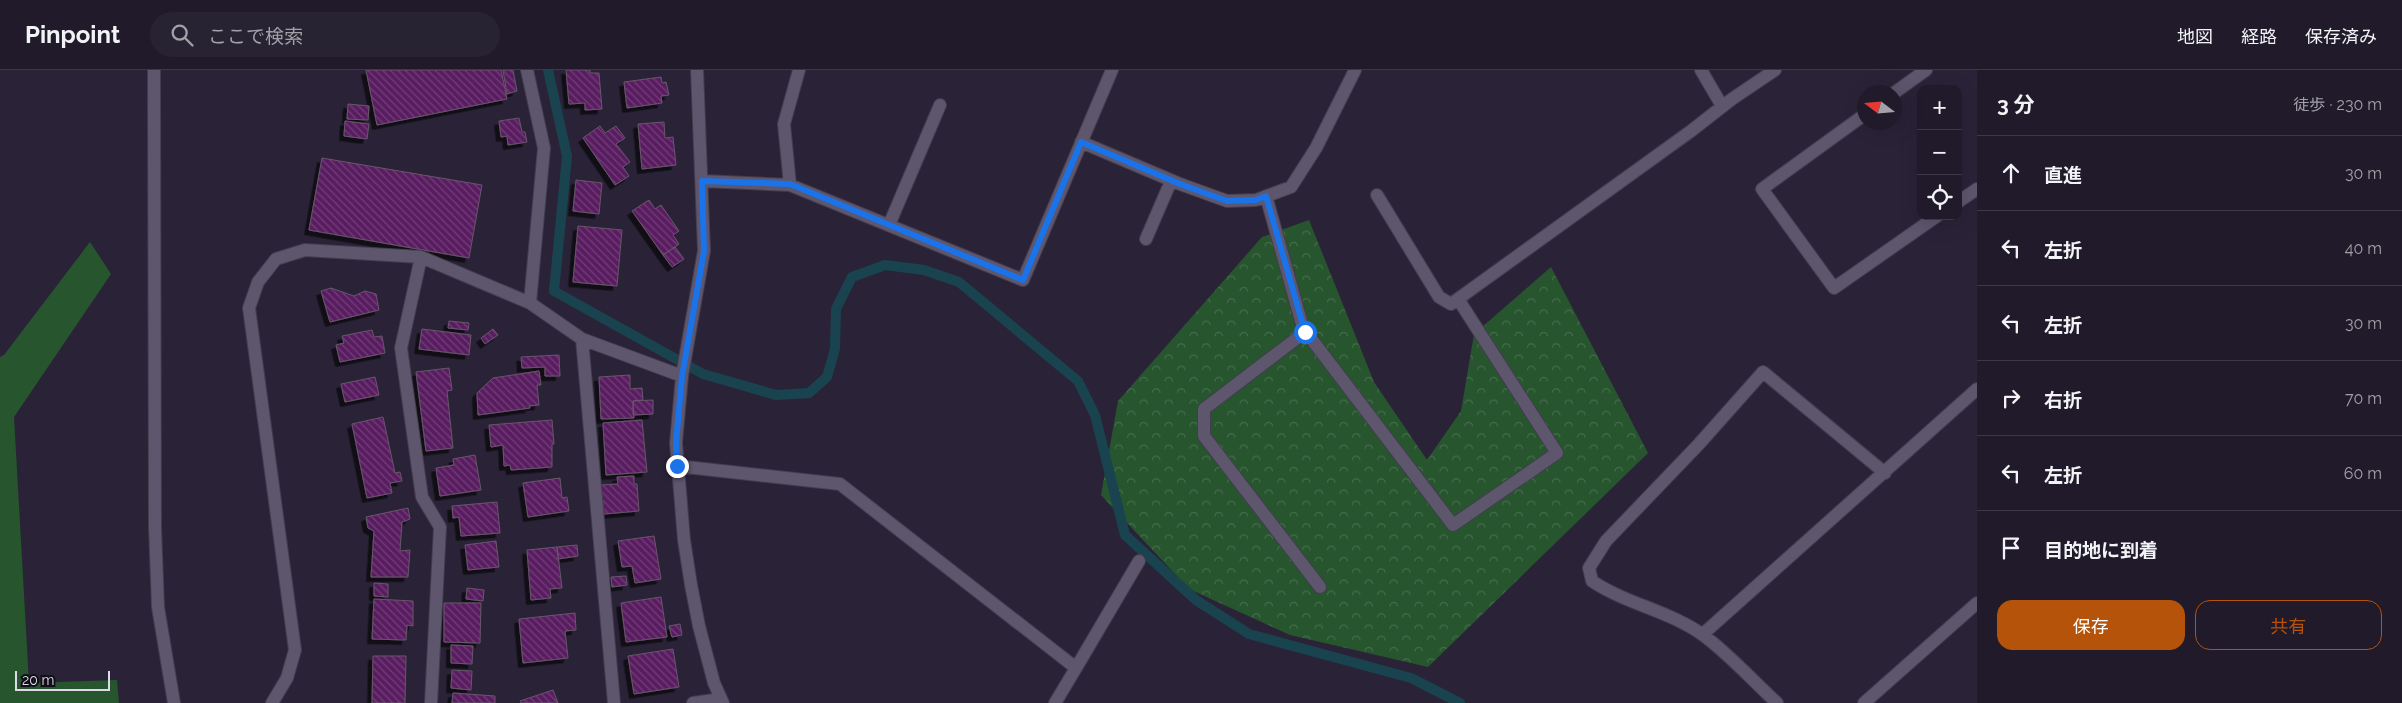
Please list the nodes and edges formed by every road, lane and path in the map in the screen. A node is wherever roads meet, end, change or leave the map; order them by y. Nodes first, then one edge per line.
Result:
1 (154, 70) edge
2 (527, 70) edge
3 (697, 70) edge
4 (799, 70) edge
5 (1112, 70) edge
6 (1355, 70) edge
7 (1701, 70) edge
8 (1775, 70) edge
9 (1926, 70) edge
10 (1902, 87) edge
11 (940, 105) dead end
12 (1722, 106) junction
13 (1857, 120) edge
14 (1081, 142) junction
15 (702, 181) junction
16 (1171, 181) junction
17 (790, 184) junction
18 (1977, 189) edge
19 (1378, 195) dead end
20 (1266, 196) junction
21 (1962, 199) edge
22 (1932, 220) edge
23 (889, 226) junction
24 (1146, 239) dead end
25 (420, 257) junction
26 (1458, 299) junction
27 (530, 303) junction
28 (1305, 332) junction
29 (582, 339) junction
30 (682, 376) junction
31 (1977, 389) edge
32 (677, 466) junction
33 (1885, 473) junction
34 (1139, 561) dead end
35 (1320, 587) dead end
36 (1977, 603) edge
37 (1702, 634) junction
38 (1076, 668) junction
39 (722, 701) edge
40 (174, 703) edge
41 (272, 703) edge
42 (430, 703) edge
43 (614, 703) edge
44 (693, 703) edge
45 (1055, 703) edge
46 (1776, 703) edge
47 (1864, 703) edge

1 - 40 street
2 - 27 street
3 - 15 street
4 - 17 street
5 - 14 street
6 - 20 street
7 - 12 street
8 - 12 street
9 - 10 street
11 - 23 street
12 - 26 street
13 - 22 street
14 - 16 street
14 - 23 street
15 - 17 street
15 - 30 street
16 - 20 street
16 - 24 street
17 - 23 street
18 - 21 street
19 - 26 street
20 - 28 street
25 - 27 street
25 - 41 street
25 - 42 street
26 - 28 street
27 - 29 street
28 - 35 street
29 - 30 street
29 - 43 street
30 - 32 street
31 - 33 street
32 - 38 street
32 - 39 street
33 - 37 street
33 - 37 street
34 - 38 street
36 - 47 street
37 - 46 street
38 - 45 street
39 - 44 street

